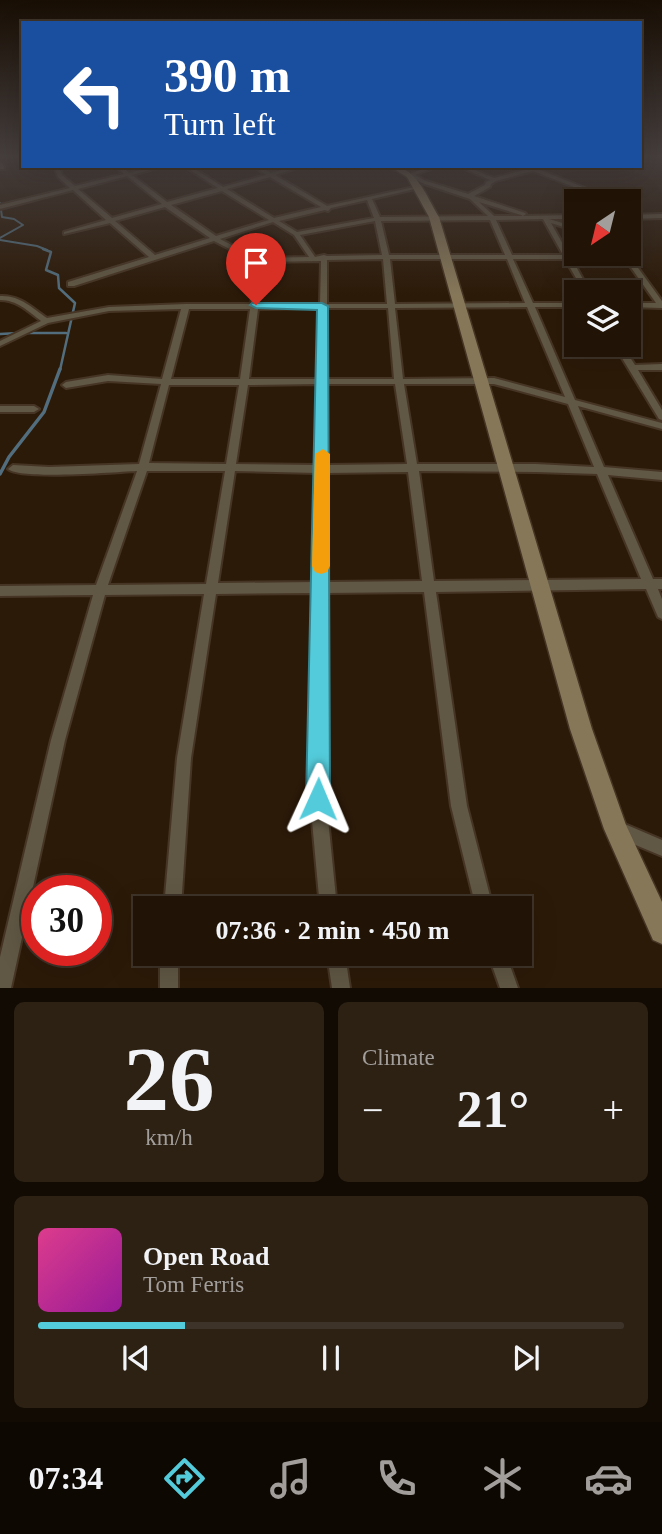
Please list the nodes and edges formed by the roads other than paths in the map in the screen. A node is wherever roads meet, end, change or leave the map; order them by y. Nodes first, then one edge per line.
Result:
1 (92, 203) edge
2 (170, 203) edge
3 (245, 203) edge
4 (318, 203) edge
5 (350, 203) edge
6 (371, 203) edge
7 (426, 203) edge
8 (476, 203) edge
9 (487, 203) edge
10 (167, 204) junction
11 (328, 209) junction
12 (641, 213) edge
13 (641, 216) edge
14 (648, 216) junction
15 (662, 216) edge
16 (434, 217) junction
17 (492, 217) junction
18 (536, 218) junction
19 (564, 218) edge
20 (377, 219) junction
21 (546, 219) junction
22 (111, 220) junction
23 (273, 221) junction
24 (564, 225) edge
25 (66, 233) dead end
26 (296, 234) junction
27 (218, 240) junction
28 (564, 252) edge
29 (508, 256) junction
30 (386, 257) junction
31 (445, 257) junction
32 (564, 257) edge
33 (154, 258) junction
34 (318, 258) junction
35 (256, 260) junction
36 (634, 266) edge
37 (71, 284) dead end
38 (0, 298) edge
39 (256, 305) junction
40 (564, 305) edge
41 (641, 305) edge
42 (186, 306) junction
43 (322, 306) junction
44 (392, 306) junction
45 (460, 306) junction
46 (528, 306) junction
47 (662, 306) edge
48 (46, 321) junction
49 (0, 344) edge
50 (625, 357) edge
51 (632, 368) junction
52 (662, 368) edge
53 (398, 381) junction
54 (482, 381) junction
55 (167, 382) junction
56 (244, 382) junction
57 (323, 382) junction
58 (66, 385) dead end
59 (572, 403) junction
60 (0, 409) edge
61 (34, 410) dead end
62 (662, 417) edge
63 (662, 426) edge
64 (229, 466) junction
65 (143, 467) junction
66 (413, 468) junction
67 (505, 468) junction
68 (323, 469) junction
69 (600, 469) junction
70 (13, 470) dead end
71 (662, 476) edge
72 (656, 584) edge
73 (538, 585) junction
74 (101, 588) junction
75 (212, 588) junction
76 (321, 588) junction
77 (428, 588) junction
78 (0, 591) edge
79 (662, 613) edge
80 (616, 829) junction
81 (662, 848) edge
82 (173, 896) edge
83 (328, 896) edge
84 (482, 896) edge
85 (662, 931) edge
86 (169, 966) edge
87 (338, 966) edge
88 (501, 966) edge
89 (2, 988) edge
90 (169, 988) edge
91 (341, 988) edge
92 (509, 988) edge

1 - 22 street
2 - 10 street
3 - 23 street
4 - 11 street
5 - 11 street
6 - 20 street
7 - 16 street
8 - 17 street
9 - 18 street
10 - 22 street
10 - 27 street
11 - 23 street
12 - 14 street
13 - 14 street
14 - 15 street
16 - 17 street
16 - 20 street
16 - 31 street
17 - 18 street
17 - 29 street
18 - 21 street
19 - 21 street
20 - 26 street
20 - 30 street
21 - 24 street
21 - 28 street
22 - 25 street
22 - 33 street
23 - 26 street
23 - 27 street
26 - 34 street
27 - 33 street
27 - 35 street
29 - 31 street
29 - 32 street
29 - 46 street
30 - 31 street
30 - 34 street
30 - 44 street
31 - 45 street
33 - 37 street
34 - 35 street
34 - 43 street
35 - 39 street
36 - 47 street
38 - 48 street
39 - 42 street
39 - 43 street
39 - 56 street
40 - 46 street
41 - 47 street
42 - 48 street
42 - 55 street
43 - 44 street
43 - 57 street
44 - 45 street
44 - 53 street
45 - 46 street
45 - 54 street
46 - 59 street
48 - 49 street
50 - 51 street
51 - 52 street
51 - 62 street
53 - 54 street
53 - 57 street
53 - 66 street
54 - 59 street
54 - 67 street
55 - 56 street
55 - 58 street
55 - 65 street
56 - 57 street
56 - 64 street
57 - 68 street
59 - 63 street
59 - 69 street
60 - 61 street
64 - 65 street
64 - 68 street
64 - 75 street
65 - 70 street
65 - 74 street
66 - 67 street
66 - 68 street
66 - 77 street
67 - 69 street
67 - 73 street
68 - 76 street
69 - 71 street
69 - 72 street
72 - 73 street
72 - 79 street
73 - 77 street
73 - 80 street
74 - 75 street
74 - 78 street
74 - 89 street
75 - 76 street
75 - 82 street
76 - 77 street
76 - 83 street
77 - 84 street
80 - 81 street
80 - 85 street
86 - 90 street
87 - 91 street
88 - 92 street

